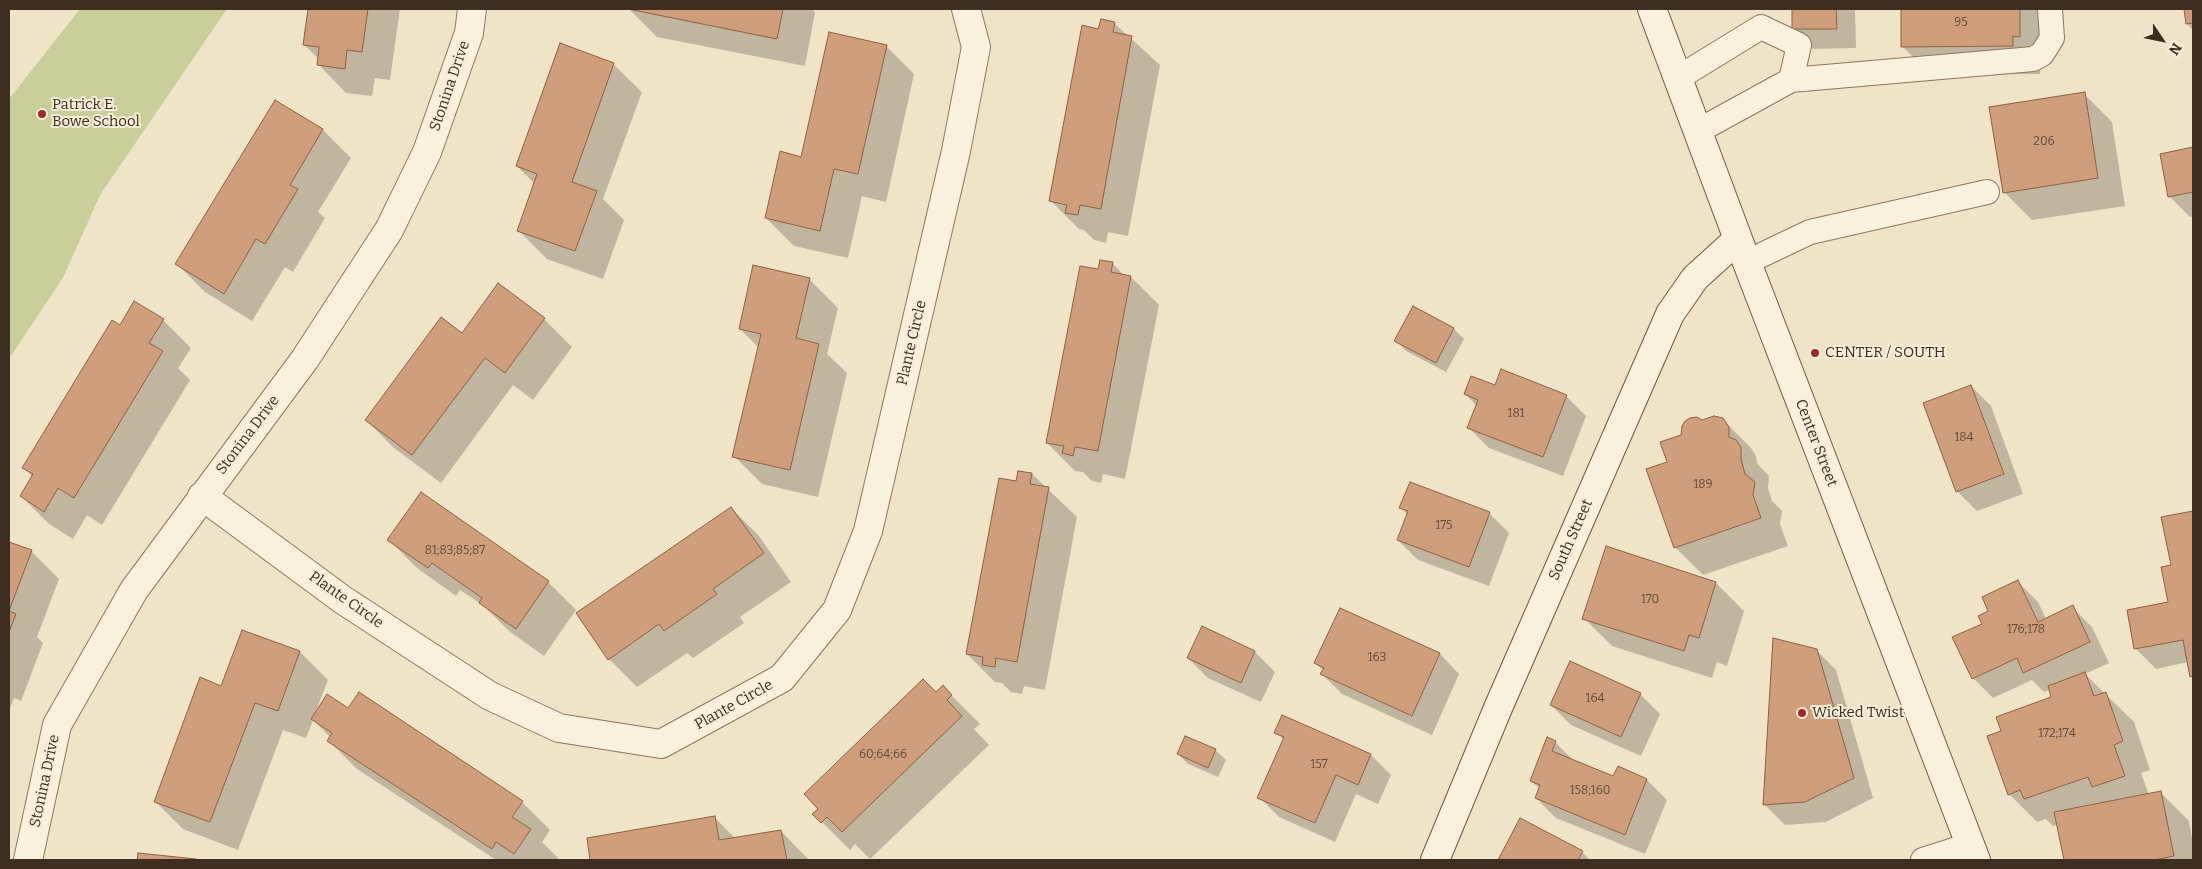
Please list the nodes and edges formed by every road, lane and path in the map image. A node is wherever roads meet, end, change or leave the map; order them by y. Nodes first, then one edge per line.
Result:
1 (472, 9) edge
2 (966, 9) edge
3 (2050, 9) edge
4 (1656, 14) edge
5 (1678, 78) junction
6 (1791, 80) junction
7 (1698, 131) junction
8 (1987, 192) dead end
9 (1742, 250) junction
10 (202, 496) junction
11 (1973, 853) edge
12 (28, 860) edge
13 (1435, 860) edge
14 (1923, 860) edge

1 - 10 street, Stonina Drive
2 - 10 street, Plante Circle
3 - 6 lane
4 - 5 street, Center Street
5 - 6 lane
5 - 7 street, Center Street
6 - 7 lane
7 - 9 street, Center Street
8 - 9 lane
9 - 11 street, Center Street
9 - 13 street, South Street
10 - 12 street, Stonina Drive
11 - 14 lane

